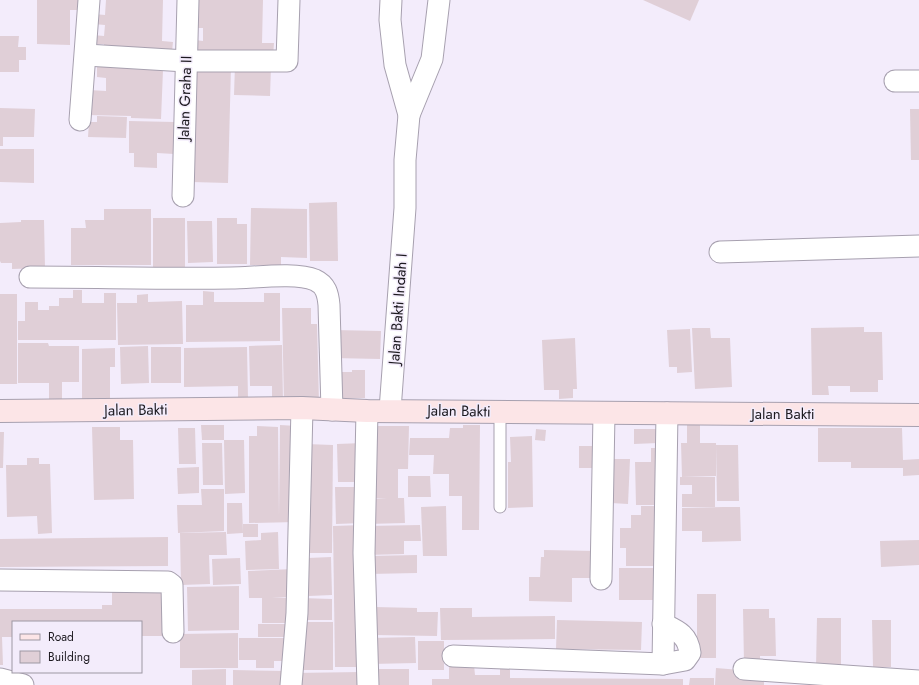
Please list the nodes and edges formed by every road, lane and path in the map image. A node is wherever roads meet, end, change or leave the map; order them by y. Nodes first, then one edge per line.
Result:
1 (89, 0) edge
2 (188, 0) edge
3 (289, 0) edge
4 (391, 0) edge
5 (439, 0) edge
6 (86, 55) junction
7 (186, 61) junction
8 (895, 81) dead end
9 (919, 81) edge
10 (409, 115) junction
11 (80, 120) dead end
12 (183, 196) dead end
13 (919, 246) edge
14 (720, 252) dead end
15 (30, 277) dead end
16 (302, 408) junction
17 (332, 410) junction
18 (390, 410) junction
19 (0, 411) edge
20 (367, 411) junction
21 (500, 412) junction
22 (668, 413) junction
23 (604, 414) junction
24 (919, 415) edge
25 (500, 507) dead end
26 (0, 580) edge
27 (601, 580) dead end
28 (663, 624) junction
29 (173, 632) dead end
30 (453, 656) dead end
31 (662, 664) junction
32 (744, 669) dead end
33 (0, 679) edge
34 (919, 681) edge
35 (23, 685) edge
36 (291, 685) edge
37 (368, 685) edge

1 - 6 street
2 - 7 street, Jalan Graha II
3 - 7 street
4 - 10 street
5 - 10 street
6 - 7 street
6 - 11 street
7 - 12 street, Jalan Graha II
8 - 9 street
10 - 18 street, Jalan Bakti Indah I
13 - 14 street
15 - 17 street
16 - 17 street, Jalan Bakti
16 - 19 street, Jalan Bakti
16 - 36 street
17 - 20 street, Jalan Bakti
18 - 20 street, Jalan Bakti
18 - 21 street, Jalan Bakti
20 - 37 street
21 - 23 street, Jalan Bakti
21 - 25 lane
22 - 23 street, Jalan Bakti
22 - 24 street, Jalan Bakti
22 - 28 street
23 - 27 street
26 - 29 street
28 - 31 street
28 - 31 street
30 - 31 street
32 - 34 street
33 - 35 street

